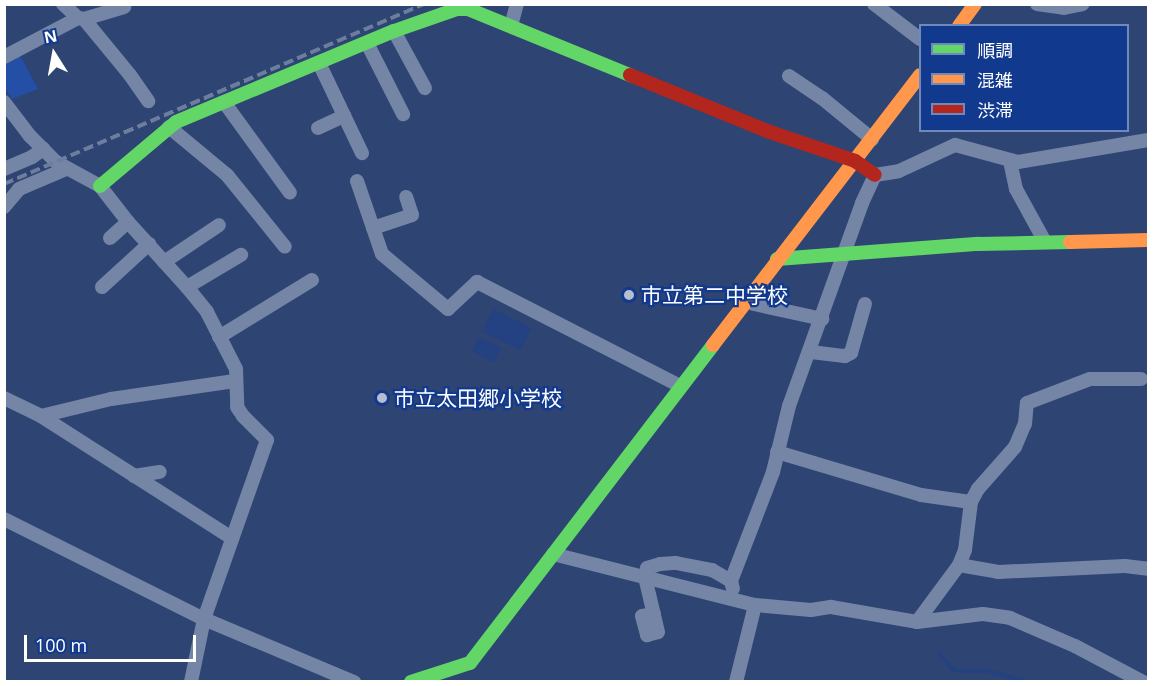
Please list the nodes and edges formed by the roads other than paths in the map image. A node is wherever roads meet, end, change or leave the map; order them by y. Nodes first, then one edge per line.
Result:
1 (63, 4) edge
2 (517, 4) edge
3 (874, 4) edge
4 (975, 4) edge
5 (1037, 4) edge
6 (1083, 4) edge
7 (126, 5) edge
8 (81, 19) junction
9 (960, 24) edge
10 (511, 26) junction
11 (394, 32) junction
12 (919, 38) edge
13 (367, 43) junction
14 (4, 57) edge
15 (320, 63) junction
16 (789, 76) dead end
17 (919, 78) edge
18 (424, 88) dead end
19 (148, 101) dead end
20 (4, 102) edge
21 (224, 102) junction
22 (403, 114) dead end
23 (344, 116) junction
24 (170, 127) junction
25 (318, 128) dead end
26 (956, 138) edge
27 (872, 139) junction
28 (1149, 140) edge
29 (43, 149) junction
30 (356, 149) dead end
31 (855, 161) junction
32 (1010, 161) junction
33 (4, 169) edge
34 (66, 169) junction
35 (875, 175) junction
36 (357, 182) dead end
37 (100, 186) junction
38 (289, 186) dead end
39 (406, 197) dead end
40 (4, 207) edge
41 (128, 222) junction
42 (219, 225) dead end
43 (373, 228) junction
44 (110, 238) dead end
45 (1149, 240) edge
46 (1045, 242) junction
47 (149, 244) junction
48 (285, 247) dead end
49 (241, 255) dead end
50 (844, 255) junction
51 (777, 259) junction
52 (164, 262) junction
53 (312, 280) dead end
54 (102, 287) dead end
55 (187, 287) junction
56 (748, 297) junction
57 (865, 304) dead end
58 (822, 319) junction
59 (219, 337) junction
60 (810, 352) junction
61 (1141, 379) dead end
62 (236, 381) junction
63 (680, 386) junction
64 (4, 398) edge
65 (40, 416) junction
66 (777, 452) junction
67 (160, 472) dead end
68 (134, 476) junction
69 (971, 502) junction
70 (4, 519) edge
71 (232, 538) junction
72 (553, 554) junction
73 (959, 565) junction
74 (1149, 569) edge
75 (645, 577) junction
76 (731, 581) junction
77 (736, 600) junction
78 (755, 605) junction
79 (654, 614) dead end
80 (204, 619) junction
81 (917, 622) junction
82 (442, 677) edge
83 (191, 681) edge
84 (354, 681) edge
85 (411, 681) edge
86 (736, 681) edge
87 (1143, 681) edge

1 - 8 street
2 - 10 street
3 - 12 street
4 - 9 street
5 - 6 street
7 - 8 street
8 - 14 street
8 - 19 street
10 - 11 street
10 - 31 street
11 - 13 street
11 - 18 street
13 - 15 street
13 - 22 street
15 - 21 street
15 - 23 street
16 - 27 street
17 - 27 street
20 - 29 street
21 - 24 street
21 - 38 street
23 - 25 street
23 - 30 street
24 - 37 street
24 - 48 street
26 - 32 street
26 - 35 street
27 - 31 street
28 - 32 street
29 - 33 street
29 - 34 street
31 - 35 street
31 - 51 street
32 - 46 street
34 - 37 street
34 - 40 street
35 - 50 street
36 - 43 street
37 - 41 street
39 - 43 street
41 - 44 street
41 - 47 street
42 - 52 street
43 - 63 street
45 - 46 street
46 - 50 street
47 - 52 street
47 - 54 street
49 - 55 street
50 - 51 street
50 - 58 street
51 - 56 street
52 - 55 street
53 - 59 street
55 - 59 street
56 - 58 street
56 - 63 street
57 - 60 street
58 - 60 street
59 - 62 street
60 - 66 street
61 - 69 street
62 - 65 street
62 - 71 street
63 - 72 street
64 - 65 street
65 - 68 street
66 - 69 street
66 - 76 street
67 - 68 street
68 - 71 street
69 - 73 street
70 - 80 street
71 - 80 street
72 - 75 street
72 - 82 street
73 - 74 street
73 - 81 street
75 - 76 street
75 - 77 street
75 - 79 street
76 - 77 street
77 - 78 street
78 - 81 street
78 - 86 street
80 - 83 street
80 - 84 street
81 - 87 street
82 - 85 street

